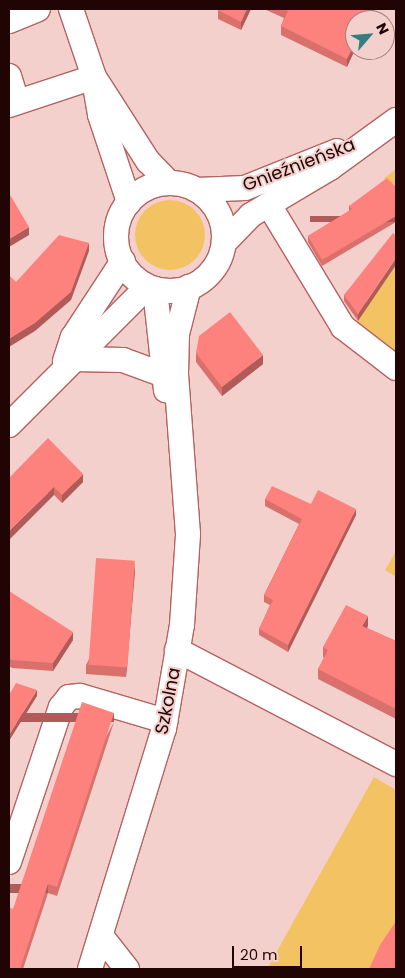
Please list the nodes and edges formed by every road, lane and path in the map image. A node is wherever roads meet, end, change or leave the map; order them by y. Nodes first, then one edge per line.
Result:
1 (38, 9) edge
2 (71, 9) edge
3 (9, 21) edge
4 (9, 76) edge
5 (94, 76) junction
6 (13, 104) edge
7 (396, 120) edge
8 (371, 137) junction
9 (169, 183) junction
10 (197, 190) junction
11 (129, 202) junction
12 (269, 204) junction
13 (224, 243) junction
14 (123, 262) junction
15 (189, 287) junction
16 (151, 288) junction
17 (68, 364) junction
18 (396, 368) edge
19 (161, 374) junction
20 (177, 423) junction
21 (9, 425) edge
22 (178, 650) junction
23 (166, 721) junction
24 (396, 764) edge
25 (9, 862) edge
26 (101, 936) junction
27 (90, 969) edge
28 (126, 969) edge

1 - 3 street
2 - 5 street
4 - 6 street
5 - 6 street
5 - 9 street
5 - 11 street
7 - 8 street, Gnieźnieńska
8 - 10 street, Gnieźnieńska
8 - 12 street, Gnieźnieńska
9 - 10 street
9 - 11 street
10 - 13 street
11 - 14 street
12 - 13 street, Gnieźnieńska
12 - 18 street
13 - 15 street
14 - 16 street
14 - 17 street
15 - 16 street
15 - 20 street, Szkolna
16 - 17 street
16 - 19 street, Szkolna
17 - 19 street
17 - 21 street
19 - 20 street, Szkolna
20 - 22 street, Szkolna
22 - 23 street, Szkolna
22 - 24 street
23 - 25 street
23 - 26 street, Szkolna
26 - 27 street, Szkolna
26 - 28 street

